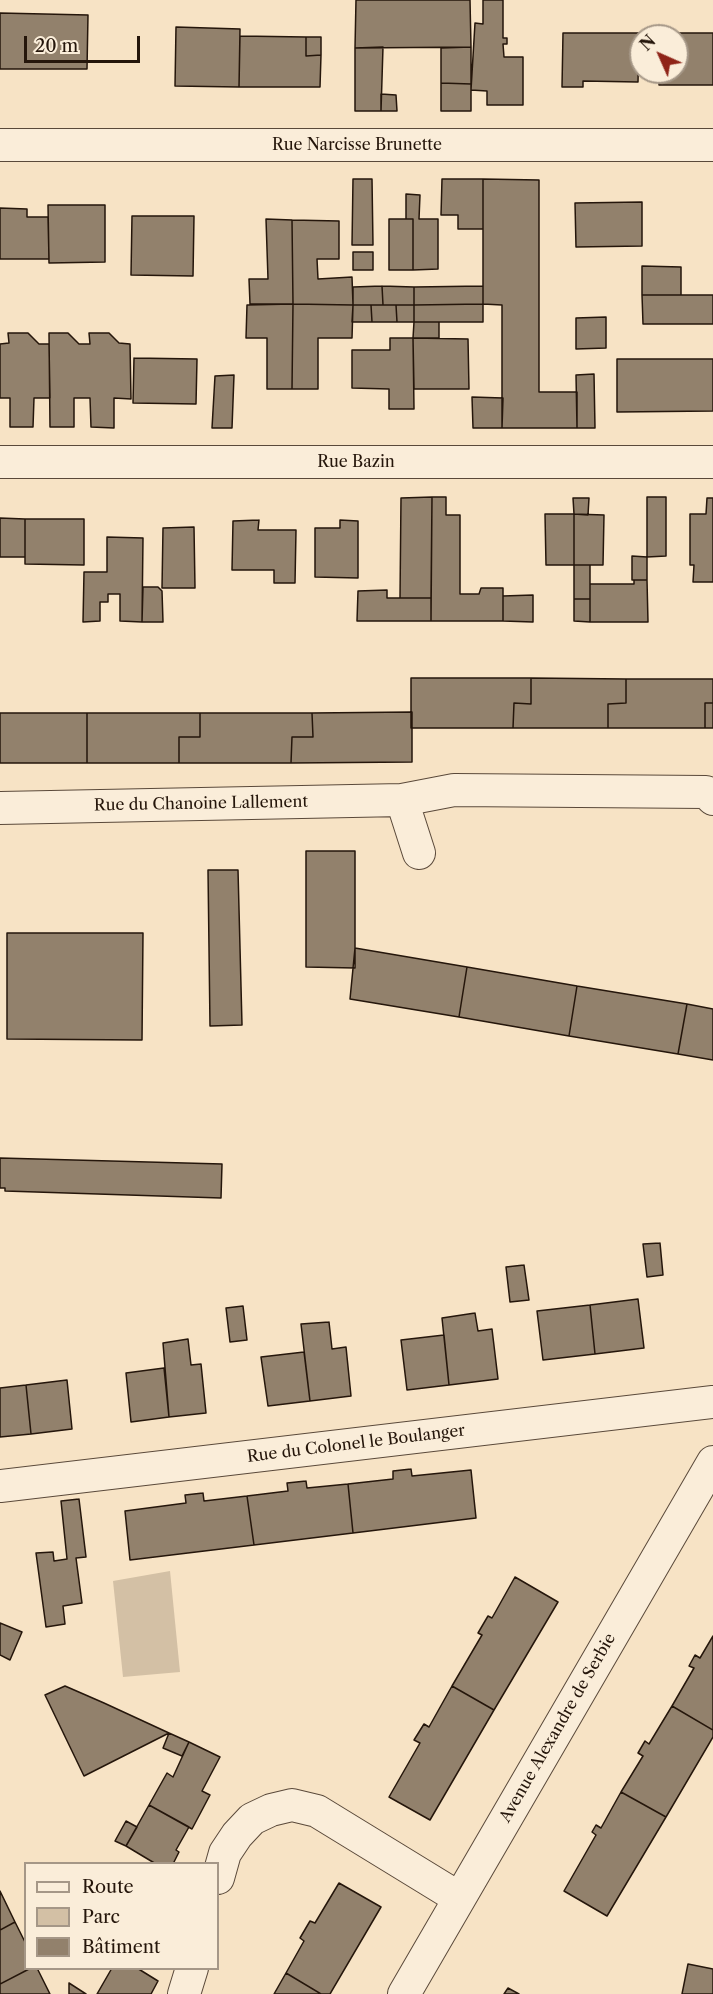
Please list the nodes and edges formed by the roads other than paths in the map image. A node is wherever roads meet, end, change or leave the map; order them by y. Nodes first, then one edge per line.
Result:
1 (0, 145) edge
2 (713, 145) edge
3 (0, 462) edge
4 (713, 462) edge
5 (713, 799) edge
6 (402, 800) junction
7 (0, 808) edge
8 (419, 853) dead end
9 (713, 1402) edge
10 (713, 1462) edge
11 (0, 1486) edge
12 (219, 1874) edge
13 (459, 1898) junction
14 (191, 1970) edge
15 (184, 1994) edge
16 (404, 1994) edge

1 - 2 street, Rue Narcisse Brunette
3 - 4 street, Rue Bazin
5 - 6 street, Rue du Chanoine Lallement
6 - 7 street, Rue du Chanoine Lallement
6 - 8 street
9 - 11 street, Rue du Colonel le Boulanger
10 - 13 street, Avenue Alexandre de Serbie
12 - 13 street
13 - 16 street, Avenue Alexandre de Serbie
14 - 15 street

